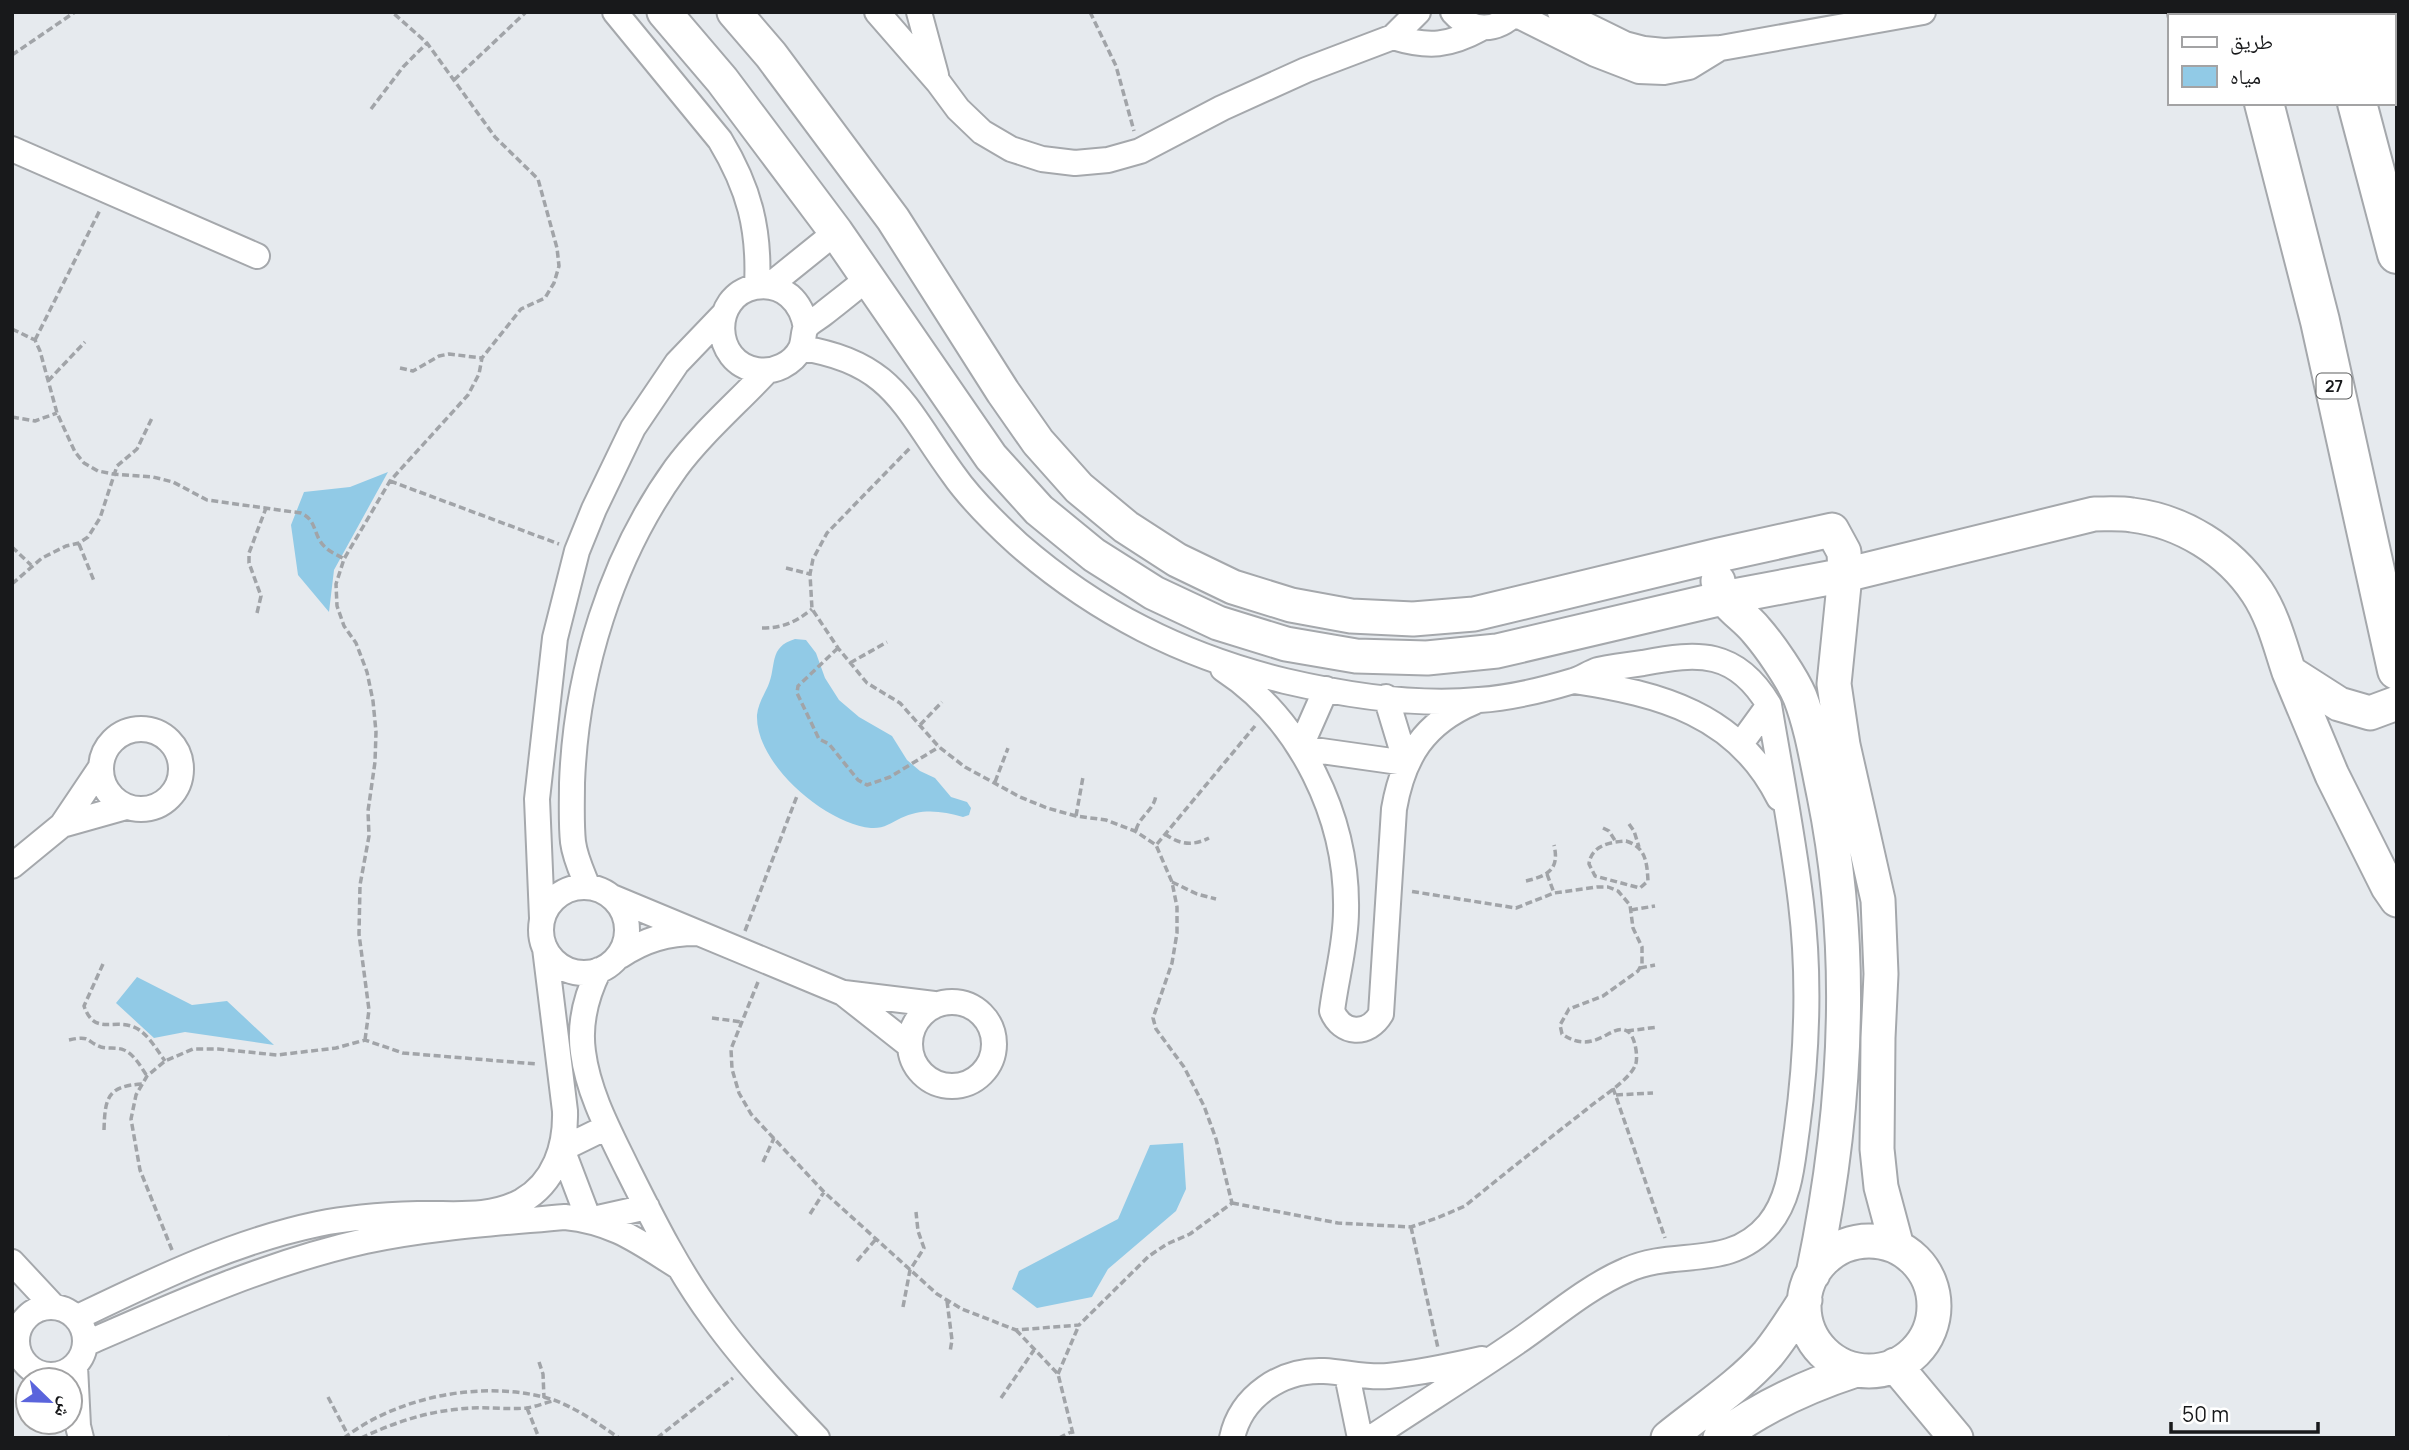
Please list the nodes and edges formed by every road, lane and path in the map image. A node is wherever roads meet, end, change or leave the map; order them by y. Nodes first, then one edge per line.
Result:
1 (75, 12) edge
2 (392, 12) edge
3 (526, 12) edge
4 (615, 12) edge
5 (664, 12) edge
6 (734, 12) edge
7 (877, 12) edge
8 (919, 12) edge
9 (1090, 12) edge
10 (1418, 12) edge
11 (1453, 12) edge
12 (1560, 12) edge
13 (1923, 12) edge
14 (1516, 13) edge
15 (1482, 28) junction
16 (1393, 37) junction
17 (428, 43) junction
18 (12, 55) edge
19 (1642, 60) junction
20 (454, 80) junction
21 (938, 82) junction
22 (2265, 105) edge
23 (2358, 105) edge
24 (371, 108) dead end
25 (12, 149) edge
26 (1140, 151) junction
27 (110, 191) junction
28 (836, 232) junction
29 (2397, 254) edge
30 (257, 256) dead end
31 (869, 277) junction
32 (763, 286) junction
33 (723, 314) junction
34 (12, 329) edge
35 (803, 338) junction
36 (35, 340) junction
37 (85, 342) dead end
38 (482, 358) junction
39 (400, 368) dead end
40 (767, 371) junction
41 (48, 382) junction
42 (57, 413) junction
43 (12, 417) edge
44 (152, 418) dead end
45 (924, 434) junction
46 (113, 474) junction
47 (390, 481) junction
48 (266, 508) junction
49 (79, 543) junction
50 (12, 547) edge
51 (578, 551) junction
52 (1719, 555) junction
53 (344, 559) junction
54 (31, 565) junction
55 (786, 568) dead end
56 (810, 574) junction
57 (1845, 575) junction
58 (94, 581) dead end
59 (12, 584) edge
60 (1723, 598) junction
61 (812, 609) junction
62 (257, 613) dead end
63 (762, 628) dead end
64 (887, 642) dead end
65 (838, 649) junction
66 (1204, 657) junction
67 (1674, 657) junction
68 (850, 663) junction
69 (2397, 670) edge
70 (2289, 672) junction
71 (1574, 681) junction
72 (1326, 689) junction
73 (1386, 698) junction
74 (1663, 699) junction
75 (1478, 701) junction
76 (942, 702) dead end
77 (2397, 703) edge
78 (1769, 705) junction
79 (1270, 709) junction
80 (920, 725) junction
81 (1740, 746) junction
82 (939, 747) junction
83 (1009, 748) dead end
84 (1300, 748) junction
85 (1406, 763) junction
86 (101, 767) junction
87 (1083, 777) dead end
88 (995, 782) junction
89 (1156, 794) dead end
90 (797, 796) dead end
91 (126, 807) junction
92 (1788, 814) junction
93 (1076, 816) junction
94 (1629, 824) dead end
95 (62, 825) junction
96 (1603, 828) dead end
97 (1135, 831) junction
98 (1165, 834) junction
99 (1209, 838) dead end
100 (1616, 842) junction
101 (1156, 845) junction
102 (1554, 845) dead end
103 (1639, 847) junction
104 (12, 866) edge
105 (1548, 874) junction
106 (1526, 881) dead end
107 (1172, 882) junction
108 (1627, 885) junction
109 (589, 887) junction
110 (1390, 887) junction
111 (1554, 893) junction
112 (1622, 895) junction
113 (612, 897) junction
114 (1216, 899) dead end
115 (2397, 900) edge
116 (1655, 906) dead end
117 (1631, 910) junction
118 (542, 918) junction
119 (701, 933) junction
120 (544, 948) junction
121 (738, 949) junction
122 (620, 956) junction
123 (767, 961) junction
124 (103, 964) dead end
125 (1655, 965) dead end
126 (1639, 968) junction
127 (599, 970) junction
128 (843, 993) junction
129 (934, 1004) junction
130 (712, 1018) dead end
131 (742, 1022) junction
132 (1658, 1027) dead end
133 (1628, 1031) junction
134 (69, 1040) dead end
135 (365, 1040) junction
136 (909, 1045) junction
137 (165, 1061) junction
138 (559, 1066) junction
139 (147, 1076) junction
140 (142, 1084) junction
141 (1614, 1088) junction
142 (1653, 1093) dead end
143 (1616, 1096) junction
144 (607, 1127) junction
145 (104, 1130) dead end
146 (774, 1138) junction
147 (562, 1149) junction
148 (763, 1162) dead end
149 (824, 1192) junction
150 (1232, 1203) junction
151 (647, 1207) junction
152 (916, 1212) dead end
153 (810, 1213) dead end
154 (589, 1220) junction
155 (421, 1223) junction
156 (1411, 1227) junction
157 (876, 1239) junction
158 (1897, 1247) junction
159 (1673, 1259) junction
160 (857, 1261) dead end
161 (12, 1262) edge
162 (680, 1267) junction
163 (12, 1268) edge
164 (179, 1268) junction
165 (910, 1270) junction
166 (1809, 1287) junction
167 (947, 1300) junction
168 (54, 1307) junction
169 (903, 1307) dead end
170 (76, 1318) junction
171 (1079, 1325) junction
172 (18, 1328) edge
173 (1016, 1330) junction
174 (1034, 1350) junction
175 (950, 1352) dead end
176 (80, 1355) junction
177 (1497, 1356) junction
178 (17, 1360) edge
179 (539, 1362) dead end
180 (750, 1364) junction
181 (1895, 1365) junction
182 (68, 1366) edge
183 (79, 1366) edge
184 (1443, 1367) junction
185 (1856, 1370) junction
186 (1058, 1374) junction
187 (1347, 1375) junction
188 (1741, 1380) junction
189 (328, 1398) dead end
190 (543, 1398) junction
191 (1001, 1398) dead end
192 (555, 1401) junction
193 (527, 1408) junction
194 (1763, 1408) junction
195 (1073, 1431) junction
196 (346, 1436) edge
197 (361, 1438) edge
198 (539, 1438) edge
199 (618, 1438) edge
200 (657, 1438) edge
201 (817, 1438) edge
202 (1059, 1438) edge
203 (1074, 1438) edge
204 (1232, 1438) edge
205 (1360, 1438) edge
206 (1371, 1438) edge
207 (1668, 1438) edge
208 (1720, 1438) edge
209 (1956, 1438) edge

1 - 18 path
2 - 17 path
3 - 20 path
4 - 32 street
5 - 28 main road
6 - 52 main road
7 - 21 street
8 - 21 street
9 - 26 path
10 - 16 street
11 - 15 street
12 - 19 street
13 - 19 street
14 - 15 street
14 - 19 street
15 - 16 street
16 - 26 street
17 - 20 path
17 - 24 path
20 - 38 path
21 - 26 street
22 - 69 main road, 27
23 - 29 main road
25 - 27 street
27 - 30 street
27 - 36 path
28 - 31 main road
28 - 32 street
31 - 35 street
31 - 60 main road
32 - 33 street
32 - 35 street
33 - 40 street
33 - 51 street
34 - 36 path
35 - 40 street
35 - 45 street
36 - 41 path
37 - 41 path
38 - 39 path
38 - 47 path
40 - 109 street
41 - 42 path
42 - 43 path
42 - 46 path
44 - 46 path
45 - 56 path
45 - 66 street
46 - 48 path
46 - 49 path
47 - 51 path
47 - 53 path
48 - 53 path
48 - 62 path
49 - 54 path
49 - 58 path
50 - 54 path
51 - 118 street
52 - 57 main road
52 - 60 main road
53 - 135 path
54 - 59 path
55 - 56 path
56 - 61 path
57 - 60 main road
57 - 70 main road
57 - 158 main road
60 - 166 main road
61 - 63 path
61 - 65 path
64 - 68 path
65 - 68 path
65 - 82 path
66 - 72 street
66 - 79 street
67 - 71 street
67 - 74 street
67 - 78 street
68 - 80 path
70 - 77 main road
70 - 115 main road
71 - 74 street
71 - 75 street
72 - 73 street
72 - 84 street
73 - 75 street
73 - 85 street
74 - 81 street
75 - 85 street
76 - 80 path
78 - 81 street
78 - 92 street
79 - 84 street
79 - 98 path
80 - 82 path
81 - 92 street
82 - 88 path
83 - 88 path
84 - 85 street
84 - 110 street
85 - 110 street
86 - 91 street
86 - 91 street
86 - 95 street
87 - 93 path
88 - 93 path
89 - 97 path
90 - 121 path
91 - 95 street
92 - 159 street
93 - 97 path
94 - 103 path
95 - 104 street
96 - 100 path
97 - 101 path
98 - 99 path
98 - 101 path
100 - 103 path
100 - 108 path
101 - 107 path
102 - 105 path
103 - 108 path
105 - 106 path
105 - 111 path
107 - 114 path
107 - 150 path
108 - 112 path
109 - 113 street
109 - 118 street
110 - 111 path
111 - 112 path
112 - 117 path
113 - 119 street
113 - 122 street
116 - 117 path
117 - 126 path
118 - 120 street
119 - 121 street
119 - 122 street
120 - 127 street
120 - 138 street
121 - 123 street
122 - 127 street
123 - 128 street
123 - 131 path
124 - 137 path
125 - 126 path
126 - 133 path
127 - 144 street
128 - 129 street
128 - 136 street
129 - 136 street
129 - 136 street
130 - 131 path
131 - 146 path
132 - 133 path
133 - 141 path
134 - 139 path
135 - 137 path
135 - 138 path
137 - 139 path
138 - 147 street
139 - 140 path
140 - 145 path
140 - 164 path
141 - 143 path
141 - 156 path
142 - 143 path
143 - 159 path
144 - 147 street
144 - 151 street
146 - 148 path
146 - 149 path
147 - 154 street
147 - 155 street
149 - 153 path
149 - 157 path
150 - 156 path
150 - 171 path
151 - 154 street
151 - 162 street
152 - 165 path
154 - 155 street
154 - 162 street
155 - 164 street
155 - 176 street
156 - 184 path
157 - 160 path
157 - 165 path
158 - 166 main road
158 - 181 main road
159 - 177 street
161 - 168 street
162 - 180 street
163 - 172 street
164 - 170 street
165 - 167 path
165 - 169 path
166 - 185 main road
166 - 188 main road
167 - 173 path
167 - 175 path
168 - 170 street
168 - 172 street
170 - 176 street
171 - 173 path
171 - 186 path
172 - 178 street
173 - 174 path
174 - 186 path
174 - 191 path
176 - 182 street
176 - 183 street
177 - 184 street
177 - 206 street
179 - 190 path
180 - 200 path
180 - 201 street
181 - 185 main road
181 - 209 main road
184 - 187 street
185 - 194 main road
186 - 195 path
187 - 204 street
187 - 205 street
188 - 194 main road
188 - 207 main road
189 - 196 path
190 - 192 path
190 - 196 path
192 - 193 path
192 - 199 path
193 - 197 path
193 - 198 path
194 - 208 main road
195 - 202 path
195 - 203 path

